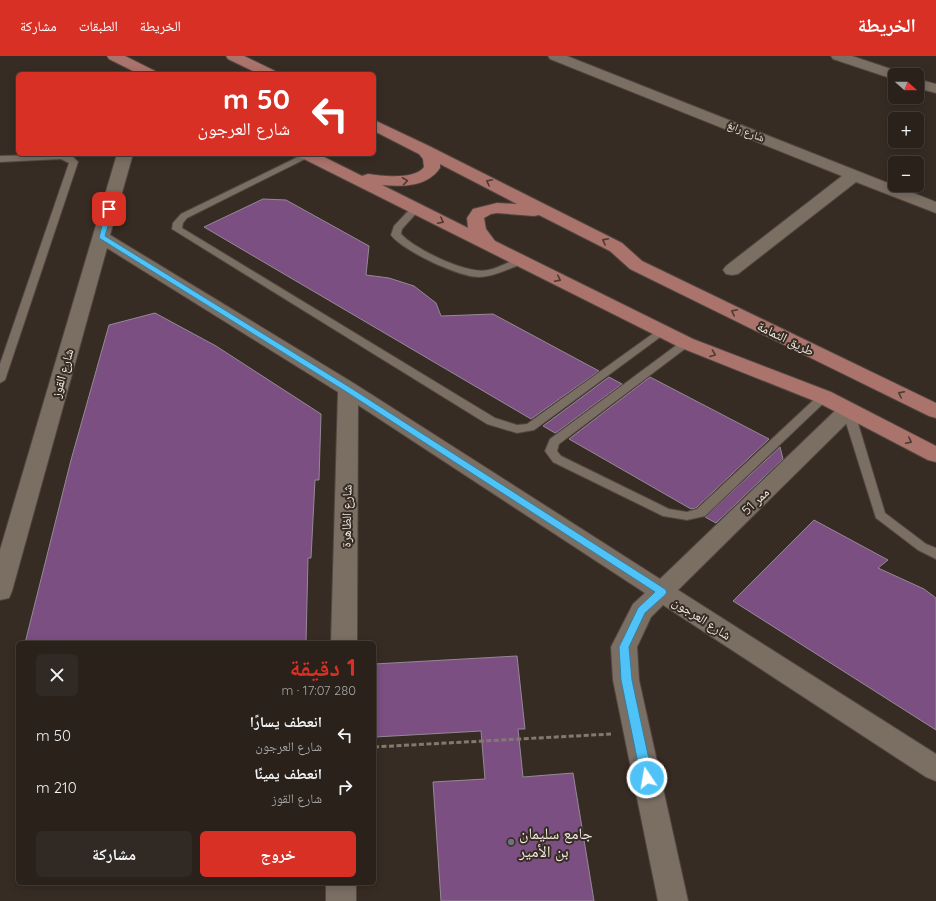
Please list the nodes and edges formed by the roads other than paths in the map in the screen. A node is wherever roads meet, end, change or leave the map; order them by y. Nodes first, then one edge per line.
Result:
1 (114, 56) edge
2 (232, 56) edge
3 (555, 56) edge
4 (838, 56) edge
5 (145, 72) edge
6 (266, 72) edge
7 (888, 73) edge
8 (924, 85) edge
9 (936, 89) edge
10 (376, 126) edge
11 (423, 149) junction
12 (124, 156) edge
13 (306, 156) edge
14 (310, 156) edge
15 (0, 159) edge
16 (854, 175) junction
17 (353, 176) junction
18 (416, 208) junction
19 (936, 208) edge
20 (551, 214) junction
21 (101, 237) junction
22 (488, 245) junction
23 (520, 261) junction
24 (732, 270) dead end
25 (662, 332) junction
26 (686, 343) junction
27 (0, 380) edge
28 (348, 390) junction
29 (824, 398) junction
30 (848, 410) junction
31 (936, 411) edge
32 (936, 455) edge
33 (936, 554) edge
34 (0, 591) edge
35 (662, 592) junction
36 (344, 641) edge
37 (936, 769) edge
38 (341, 885) edge
39 (341, 901) edge
40 (673, 901) edge

1 - 5 main road
2 - 6 main road
3 - 16 street, شارع رابغ
4 - 7 street
8 - 9 street
10 - 11 main road, طريق الثمامة
17 -> 11 main road
20 -> 11 main road, طريق الثمامة
12 - 21 street, شارع القوز
13 - 25 lane
14 - 17 main road
15 - 27 lane
16 - 19 street, شارع رابغ
16 - 24 street
17 - 18 main road
18 -> 22 main road
18 - 23 lane
20 - 22 main road
31 -> 20 main road, طريق الثمامة
21 - 28 street, شارع العرجون
21 - 34 street, شارع القوز
22 - 23 main road
23 -> 25 main road
25 - 26 main road
26 -> 29 main road
26 - 29 lane
28 - 35 street, شارع العرجون
28 - 36 street, شارع الظاهرة
29 - 30 main road
30 -> 32 main road
30 - 33 lane
30 - 35 street, ممر 51
35 - 37 street, شارع العرجون
35 - 40 street, ممر 51
38 - 39 street

